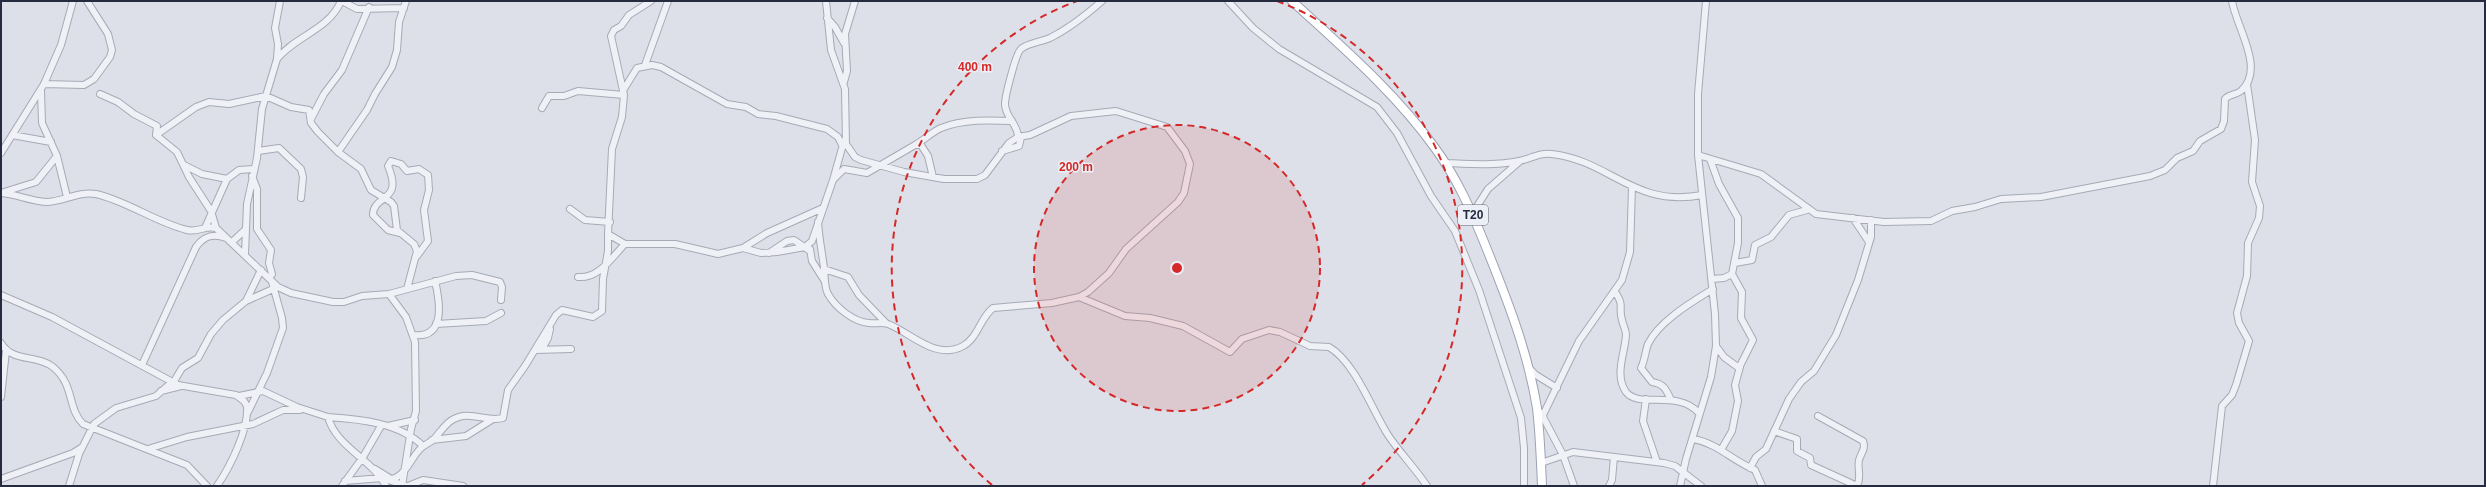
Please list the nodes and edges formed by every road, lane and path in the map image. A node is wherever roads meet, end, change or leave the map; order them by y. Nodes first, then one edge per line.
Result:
1 (73, 1) edge
2 (87, 1) edge
3 (280, 1) edge
4 (342, 1) edge
5 (358, 1) edge
6 (406, 1) edge
7 (651, 1) edge
8 (668, 1) edge
9 (826, 1) edge
10 (855, 1) edge
11 (1102, 1) edge
12 (1228, 1) edge
13 (1292, 1) edge
14 (1706, 1) edge
15 (2232, 1) edge
16 (354, 7) junction
17 (369, 7) junction
18 (404, 8) junction
19 (827, 18) junction
20 (844, 44) junction
21 (277, 60) junction
22 (645, 65) junction
23 (844, 82) junction
24 (2247, 84) junction
25 (42, 87) junction
26 (624, 92) junction
27 (100, 94) dead end
28 (266, 96) junction
29 (317, 106) junction
30 (542, 108) dead end
31 (307, 110) junction
32 (310, 120) junction
33 (1012, 121) junction
34 (12, 135) junction
35 (156, 135) junction
36 (1020, 137) junction
37 (845, 138) junction
38 (51, 142) junction
39 (842, 144) junction
40 (915, 145) junction
41 (258, 151) junction
42 (840, 151) junction
43 (1, 152) edge
44 (338, 152) junction
45 (1698, 155) junction
46 (57, 156) junction
47 (855, 157) junction
48 (1710, 159) junction
49 (1519, 162) junction
50 (1446, 163) junction
51 (184, 165) junction
52 (882, 167) junction
53 (254, 169) junction
54 (252, 176) junction
55 (934, 177) junction
56 (227, 179) junction
57 (833, 180) junction
58 (1632, 187) junction
59 (2, 193) edge
60 (1702, 195) junction
61 (67, 196) junction
62 (301, 198) dead end
63 (386, 198) junction
64 (823, 208) junction
65 (570, 209) dead end
66 (1808, 210) junction
67 (212, 211) junction
68 (1472, 214) junction
69 (1853, 218) junction
70 (1872, 220) junction
71 (610, 222) junction
72 (818, 222) junction
73 (205, 228) junction
74 (216, 228) junction
75 (245, 230) junction
76 (400, 234) junction
77 (608, 234) junction
78 (230, 240) junction
79 (1869, 242) junction
80 (626, 244) junction
81 (743, 248) junction
82 (808, 249) junction
83 (769, 253) junction
84 (245, 254) junction
85 (417, 256) junction
86 (1735, 263) junction
87 (605, 265) junction
88 (824, 269) junction
89 (262, 270) junction
90 (1732, 274) junction
91 (578, 276) dead end
92 (1712, 279) junction
93 (271, 280) junction
94 (824, 280) junction
95 (434, 281) junction
96 (273, 289) junction
97 (407, 289) junction
98 (1712, 289) junction
99 (1615, 292) junction
100 (389, 294) junction
101 (1, 296) edge
102 (1079, 297) junction
103 (501, 300) dead end
104 (246, 301) junction
105 (500, 313) dead end
106 (886, 323) junction
107 (436, 324) junction
108 (550, 325) junction
109 (413, 335) junction
110 (1, 343) edge
111 (1716, 346) junction
112 (542, 349) junction
113 (571, 349) dead end
114 (535, 350) junction
115 (6, 351) junction
116 (1, 363) edge
117 (142, 365) junction
118 (1528, 367) junction
119 (1740, 367) junction
120 (5, 373) junction
121 (173, 383) junction
122 (181, 386) junction
123 (1557, 388) junction
124 (259, 390) junction
125 (162, 391) junction
126 (238, 396) junction
127 (1, 397) edge
128 (1646, 399) junction
129 (1671, 400) junction
130 (1536, 406) junction
131 (306, 410) junction
132 (247, 412) junction
133 (1699, 413) junction
134 (1543, 415) junction
135 (1818, 416) dead end
136 (328, 417) junction
137 (495, 419) junction
138 (415, 420) junction
139 (244, 425) junction
140 (92, 427) junction
141 (382, 427) junction
142 (1774, 431) junction
143 (410, 435) junction
144 (1692, 439) junction
145 (432, 440) junction
146 (82, 446) junction
147 (424, 446) junction
148 (148, 449) junction
149 (1721, 450) junction
150 (1563, 455) junction
151 (363, 457) junction
152 (1614, 457) junction
153 (1657, 462) junction
154 (1541, 463) junction
155 (1750, 468) junction
156 (375, 469) junction
157 (406, 469) junction
158 (1683, 472) junction
159 (382, 478) junction
160 (1, 479) edge
161 (391, 479) junction
162 (343, 483) edge
163 (69, 486) edge
164 (207, 486) edge
165 (217, 486) edge
166 (386, 486) edge
167 (405, 486) edge
168 (463, 486) edge
169 (1427, 486) edge
170 (1524, 486) edge
171 (1542, 486) edge
172 (1574, 486) edge
173 (1609, 486) edge
174 (1680, 486) edge
175 (1701, 486) edge
176 (1762, 486) edge
177 (1857, 486) edge
178 (2213, 486) edge

1 - 25 street
2 - 25 street
3 - 21 street
4 - 16 street
4 - 21 street
5 - 16 street
6 - 18 street
7 - 26 street
8 - 22 street
9 - 19 street
10 - 20 street
11 - 33 street
12 - 170 street
13 - 50 main road, T20
14 - 45 street
15 - 24 street
16 - 17 street
17 - 18 street
17 - 29 street
18 - 44 street
19 - 20 street
19 - 23 street
20 - 23 street
21 - 28 street
22 - 26 street
22 - 39 street
23 - 37 street
24 - 70 street
24 - 178 street
25 - 34 street
25 - 38 street
26 - 30 street
26 - 71 street
27 - 35 street
28 - 31 street
28 - 35 street
28 - 41 street
29 - 31 street
29 - 32 street
31 - 32 street
32 - 44 street
33 - 36 street
33 - 40 street
34 - 38 street
34 - 43 street
35 - 51 street
36 - 55 street
36 - 102 street
37 - 39 street
37 - 47 street
38 - 46 street
39 - 42 street
40 - 52 street
40 - 55 street
41 - 53 street
41 - 62 street
42 - 47 street
42 - 57 street
44 - 63 street
45 - 48 street
45 - 60 street
46 - 59 street
46 - 61 street
47 - 52 street
48 - 66 street
48 - 86 street
49 - 50 street
49 - 58 street
49 - 68 street
50 - 68 main road, T20
51 - 56 street
51 - 67 street
52 - 55 street
52 - 57 street
53 - 54 street
53 - 56 street
54 - 75 street
54 - 93 street
56 - 67 street
57 - 64 street
58 - 60 street
58 - 99 street
59 - 61 street
60 - 92 street
61 - 73 street
63 - 76 street
63 - 76 street
63 - 85 street
64 - 72 street
64 - 81 street
65 - 71 street
66 - 69 street
66 - 86 street
67 - 73 street
67 - 74 street
68 - 118 main road, T20
69 - 70 street
69 - 79 street
70 - 79 street
71 - 77 street
72 - 82 street
72 - 88 street
73 - 74 street
74 - 78 street
75 - 78 street
75 - 84 street
76 - 85 street
77 - 80 street
77 - 87 street
78 - 84 street
78 - 117 street
79 - 142 street
80 - 81 street
80 - 87 street
81 - 83 street
82 - 83 street
82 - 83 street
82 - 94 street
84 - 89 street
85 - 97 street
86 - 90 street
87 - 91 street
87 - 108 street
88 - 94 street
88 - 106 street
89 - 93 street
89 - 104 street
90 - 92 street
90 - 119 street
92 - 98 street
93 - 96 street
93 - 100 street
94 - 106 street
95 - 97 street
95 - 103 street
95 - 107 street
96 - 104 street
96 - 124 street
97 - 100 street
98 - 111 street
98 - 129 street
99 - 123 street
99 - 128 street
100 - 109 street
101 - 117 street
102 - 106 street
102 - 169 street
104 - 121 street
105 - 107 street
107 - 109 street
108 - 112 street
108 - 114 street
109 - 138 street
110 - 115 street
111 - 119 street
111 - 133 street
112 - 113 street
112 - 114 street
114 - 137 street
115 - 120 street
115 - 140 street
116 - 120 street
117 - 121 street
118 - 123 street
118 - 130 main road, T20
119 - 149 street
120 - 127 street
121 - 122 street
121 - 125 street
122 - 125 street
122 - 126 street
123 - 134 street
124 - 126 street
124 - 131 street
124 - 132 street
125 - 140 street
126 - 132 street
128 - 129 street
128 - 153 street
129 - 133 street
130 - 134 street
130 - 154 main road, T20
131 - 136 street
131 - 139 street
132 - 139 street
133 - 144 street
134 - 150 street
135 - 177 street
136 - 141 street
136 - 151 street
137 - 145 street
137 - 145 street
138 - 141 street
138 - 143 street
139 - 148 street
139 - 165 street
140 - 146 street
140 - 148 street
141 - 143 street
141 - 151 street
142 - 155 street
142 - 177 street
143 - 147 street
143 - 157 street
144 - 149 street
144 - 158 street
145 - 147 street
146 - 160 street
146 - 163 street
147 - 157 street
148 - 164 street
149 - 155 street
150 - 152 street
150 - 154 street
150 - 172 street
151 - 156 street
151 - 162 street
152 - 153 street
152 - 173 street
153 - 158 street
154 - 171 main road, T20
155 - 176 street
156 - 159 street
156 - 161 street
157 - 161 street
157 - 167 street
158 - 174 street
158 - 175 street
159 - 161 street
159 - 162 street
159 - 166 street
161 - 167 street
167 - 168 street

